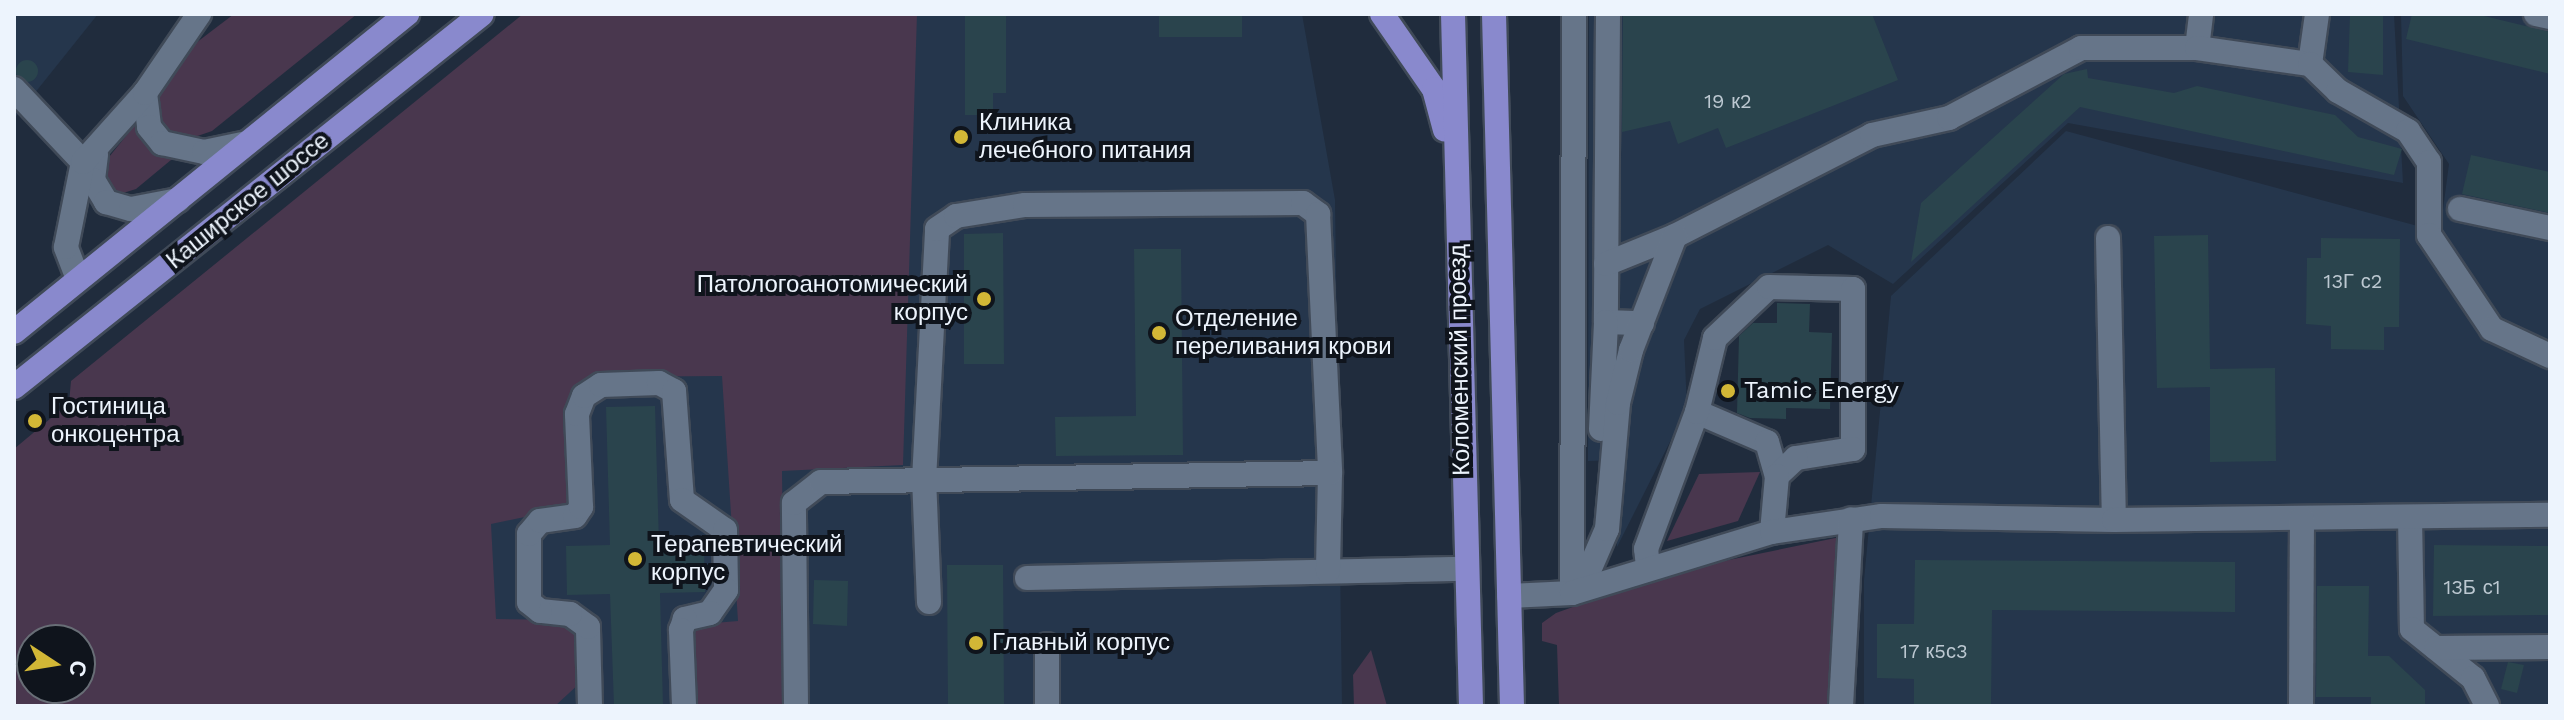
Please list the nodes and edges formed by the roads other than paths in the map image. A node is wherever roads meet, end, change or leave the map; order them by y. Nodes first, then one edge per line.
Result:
1 (199, 14) edge
2 (407, 14) edge
3 (482, 14) edge
4 (1382, 14) edge
5 (1453, 14) edge
6 (1494, 14) edge
7 (1574, 14) edge
8 (1608, 14) edge
9 (2201, 14) edge
10 (2317, 14) edge
11 (2536, 14) edge
12 (2550, 17) edge
13 (2197, 48) junction
14 (2310, 64) junction
15 (14, 89) edge
16 (145, 93) junction
17 (101, 140) junction
18 (247, 143) junction
19 (83, 162) junction
20 (178, 200) junction
21 (2460, 209) dead end
22 (2550, 228) edge
23 (1675, 236) junction
24 (2108, 238) dead end
25 (1458, 240) junction
26 (1606, 264) junction
27 (78, 279) junction
28 (1606, 322) junction
29 (1642, 323) junction
30 (14, 332) edge
31 (2550, 356) edge
32 (14, 387) edge
33 (1697, 412) junction
34 (1330, 473) junction
35 (1777, 476) junction
36 (924, 480) junction
37 (2550, 515) edge
38 (2410, 517) junction
39 (2302, 518) junction
40 (1851, 519) junction
41 (2114, 520) junction
42 (1772, 532) junction
43 (1648, 567) junction
44 (1465, 569) junction
45 (1328, 571) junction
46 (1027, 578) dead end
47 (1576, 591) junction
48 (1509, 596) junction
49 (929, 602) dead end
50 (1047, 645) dead end
51 (2550, 647) edge
52 (2436, 648) junction
53 (590, 706) edge
54 (684, 706) edge
55 (796, 706) edge
56 (1047, 706) edge
57 (1471, 706) edge
58 (1512, 706) edge
59 (1841, 706) edge
60 (2301, 706) edge
61 (2487, 706) edge

1 - 16 street
2 - 18 main road, Каширское шоссе
3 - 32 main road, Каширское шоссе
4 - 25 main road
5 - 25 main road, Коломенский проезд
6 - 48 main road, Коломенский проезд
7 - 47 street
8 - 26 street
9 - 13 street
10 - 14 street
11 - 12 street
13 - 14 street
13 - 23 street
14 - 31 street
15 - 19 street
16 - 17 street
16 - 18 street
17 - 19 street
17 - 20 street
18 - 20 main road, Каширское шоссе
19 - 27 street
20 - 27 main road, Каширское шоссе
21 - 22 street
23 - 26 street
23 - 29 street
24 - 41 street
25 - 44 main road, Коломенский проезд
26 - 28 street
27 - 30 main road, Каширское шоссе
28 - 29 street
28 - 47 street
29 - 47 street
33 - 35 street
33 - 35 street
33 - 43 street
34 - 36 street
34 - 36 street
34 - 45 street
35 - 42 street
36 - 49 street
36 - 55 street
37 - 38 street
38 - 39 street
38 - 52 street
39 - 41 street
39 - 60 street
40 - 41 street
40 - 42 street
40 - 59 street
42 - 43 street
43 - 47 street
44 - 45 street
44 - 57 main road, Коломенский проезд
45 - 46 street
47 - 48 street
48 - 58 main road, Коломенский проезд
50 - 56 street
51 - 52 street
52 - 61 street
53 - 54 street

